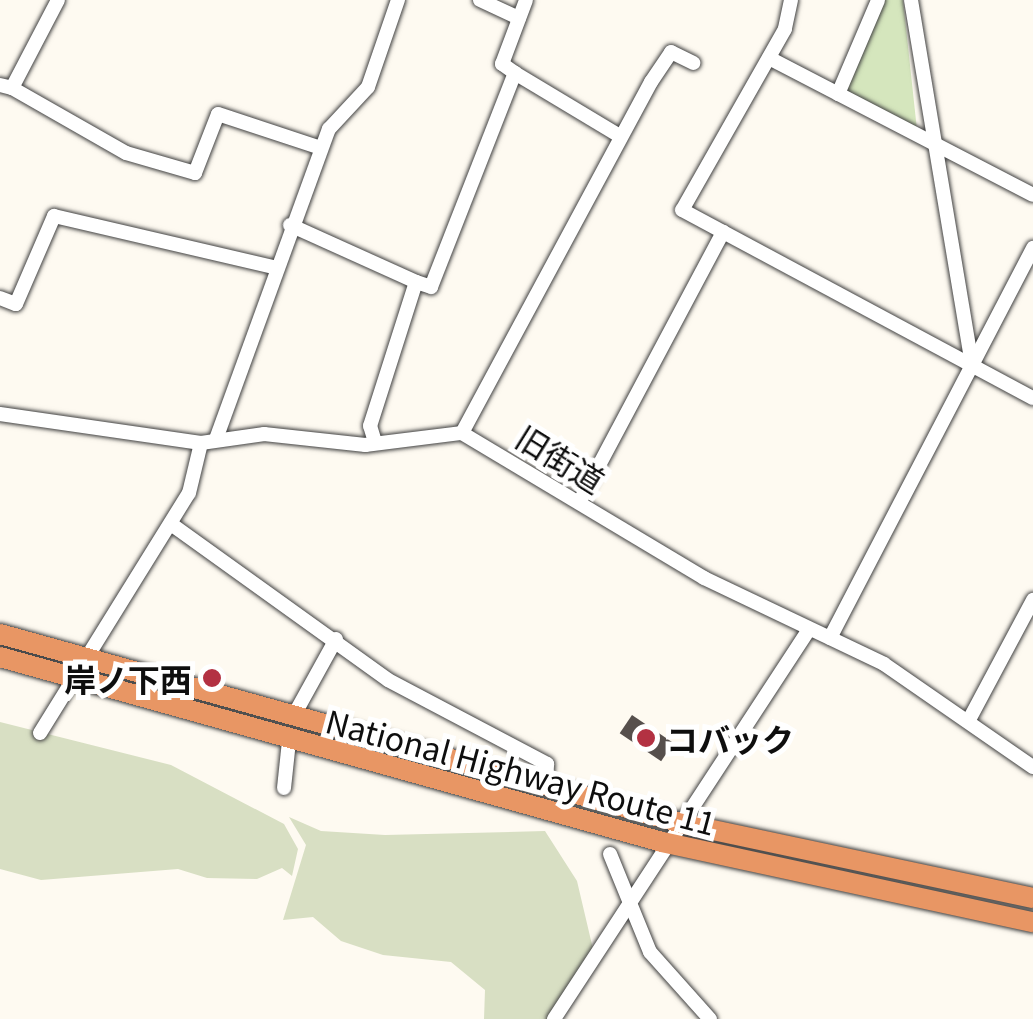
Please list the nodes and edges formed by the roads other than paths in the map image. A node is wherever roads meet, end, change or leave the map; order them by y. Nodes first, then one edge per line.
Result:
1 (58, 0) edge
2 (398, 0) edge
3 (480, 0) edge
4 (526, 0) edge
5 (791, 0) edge
6 (878, 0) edge
7 (911, 0) edge
8 (519, 18) junction
9 (769, 58) junction
10 (694, 64) dead end
11 (515, 73) junction
12 (6, 87) edge
13 (838, 94) junction
14 (620, 136) junction
15 (321, 148) junction
16 (939, 150) junction
17 (1033, 196) edge
18 (290, 225) junction
19 (723, 232) junction
20 (1033, 248) edge
21 (273, 267) junction
22 (416, 282) junction
23 (0, 298) edge
24 (972, 365) junction
25 (1033, 398) edge
26 (0, 414) edge
27 (462, 433) junction
28 (208, 441) junction
29 (376, 442) junction
30 (580, 501) junction
31 (170, 524) junction
32 (1033, 600) edge
33 (809, 629) junction
34 (0, 634) edge
35 (830, 638) junction
36 (336, 639) junction
37 (0, 656) edge
38 (74, 667) junction
39 (293, 716) junction
40 (970, 718) junction
41 (40, 733) dead end
42 (289, 741) junction
43 (1033, 766) edge
44 (546, 787) junction
45 (284, 788) dead end
46 (684, 824) junction
47 (662, 842) junction
48 (610, 854) dead end
49 (1033, 898) edge
50 (626, 905) junction
51 (1033, 922) edge
52 (554, 1019) edge
53 (710, 1019) edge

1 - 12 street
2 - 15 street
3 - 8 street
4 - 8 street
5 - 9 street
6 - 13 street
7 - 16 street
8 - 11 street
9 - 13 street
9 - 19 street
10 - 14 street
11 - 14 street
11 - 22 street
12 - 15 street
13 - 16 street
14 - 27 street
15 - 18 street
16 - 17 street
16 - 24 street
18 - 21 street
18 - 22 street
19 - 24 street
19 - 30 street
20 - 24 street
21 - 23 street
21 - 28 street
22 - 29 street
24 - 25 street
24 - 35 street
26 - 28 street
27 - 29 street
27 - 30 street, 旧街道
28 - 29 street
28 - 31 street
30 - 33 street, 旧街道
31 - 36 street
31 - 38 street
32 - 40 street
33 - 35 street, 旧街道
33 - 46 street
34 - 38 highway, National Highway Route 11
35 - 40 street, 旧街道
36 - 39 street
36 - 44 street
37 - 38 highway, National Highway Route 11
38 - 39 highway, National Highway Route 11
38 - 41 street
38 - 42 highway, National Highway Route 11
39 - 44 highway, National Highway Route 11
40 - 43 street, 旧街道
42 - 45 street
42 - 47 highway, National Highway Route 11
44 - 46 highway, National Highway Route 11
46 - 47 street
46 - 49 highway, National Highway Route 11
47 - 50 street
47 - 51 highway, National Highway Route 11
48 - 50 street
50 - 52 street
50 - 53 street

